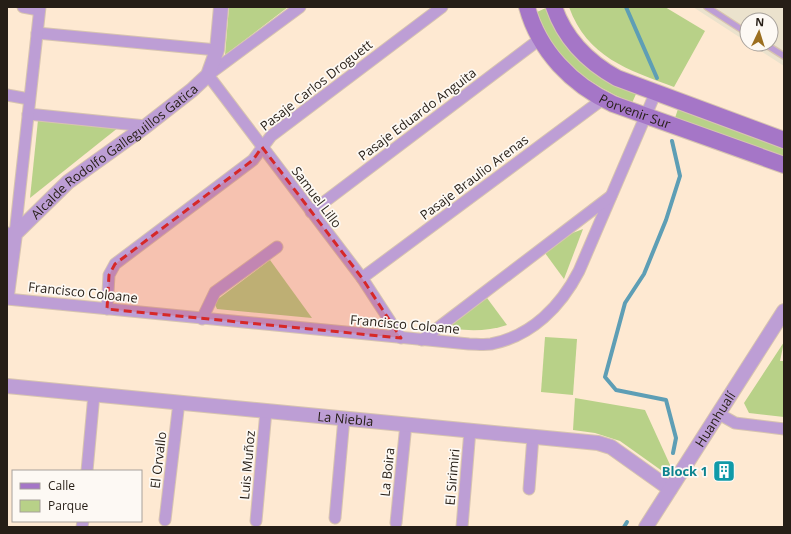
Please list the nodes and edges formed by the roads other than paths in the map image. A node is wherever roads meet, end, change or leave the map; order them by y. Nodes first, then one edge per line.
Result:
1 (23, 7) edge
2 (221, 7) edge
3 (300, 7) edge
4 (442, 7) edge
5 (527, 7) edge
6 (554, 7) edge
7 (707, 7) edge
8 (39, 9) edge
9 (739, 27) edge
10 (37, 33) junction
11 (540, 39) junction
12 (217, 50) junction
13 (208, 75) junction
14 (655, 94) junction
15 (7, 95) edge
16 (30, 99) junction
17 (603, 99) junction
18 (28, 114) junction
19 (647, 116) junction
20 (146, 126) junction
21 (784, 140) edge
22 (262, 147) junction
23 (784, 165) edge
24 (612, 196) junction
25 (311, 212) junction
26 (11, 234) edge
27 (277, 247) dead end
28 (362, 278) junction
29 (7, 295) edge
30 (7, 299) edge
31 (107, 308) junction
32 (784, 310) edge
33 (202, 319) junction
34 (401, 338) junction
35 (422, 340) junction
36 (7, 386) edge
37 (94, 394) junction
38 (179, 402) junction
39 (266, 410) junction
40 (719, 414) junction
41 (344, 418) junction
42 (406, 424) junction
43 (784, 429) edge
44 (470, 430) junction
45 (533, 436) junction
46 (86, 470) edge
47 (529, 489) dead end
48 (670, 489) junction
49 (335, 518) dead end
50 (165, 520) dead end
51 (256, 521) dead end
52 (396, 523) dead end
53 (462, 527) edge
54 (646, 527) edge

1 - 8 street
2 - 12 street, Alcalde Rodolfo Galleguillos Gatica
3 - 13 street
4 - 22 street, Pasaje Carlos Droguett
5 - 11 main road, Porvenir Sur
6 - 14 main road, Porvenir Sur
7 - 9 lane
8 - 10 street
10 - 12 street
10 - 16 street
11 - 17 main road, Porvenir Sur
11 - 25 street, Pasaje Eduardo Anguita
12 - 13 street, Alcalde Rodolfo Galleguillos Gatica
13 - 20 street, Alcalde Rodolfo Galleguillos Gatica
13 - 22 street, Samuel Lillo
14 - 19 street, Francisco Coloane
14 - 21 main road, Porvenir Sur
15 - 16 street
16 - 18 street
17 - 19 main road, Porvenir Sur
17 - 28 street, Pasaje Braulio Arenas
18 - 20 street
18 - 26 street
19 - 23 main road, Porvenir Sur
19 - 24 street, Francisco Coloane
20 - 26 street, Alcalde Rodolfo Galleguillos Gatica
22 - 25 street, Samuel Lillo
22 - 31 street, Pasaje Carlos Droguett
24 - 35 street
24 - 35 street, Francisco Coloane
25 - 28 street, Samuel Lillo
26 - 29 street
27 - 33 street
28 - 34 street, Samuel Lillo
30 - 31 street, Francisco Coloane
31 - 33 street, Francisco Coloane
32 - 40 street, Huanhualí
33 - 34 street, Francisco Coloane
34 - 35 street, Francisco Coloane
36 - 37 street, La Niebla
37 - 38 street, La Niebla
37 - 46 street
38 - 39 street, La Niebla
38 - 50 street, El Orvallo
39 - 41 street, La Niebla
39 - 51 street, Luis Muñoz
40 - 43 street
40 - 48 street, Huanhualí
41 - 42 street, La Niebla
41 - 49 street
42 - 44 street, La Niebla
42 - 52 street, La Boira
44 - 45 street, La Niebla
44 - 53 street, El Sirimiri
45 - 47 street
45 - 48 street, La Niebla
48 - 54 street, Huanhualí

